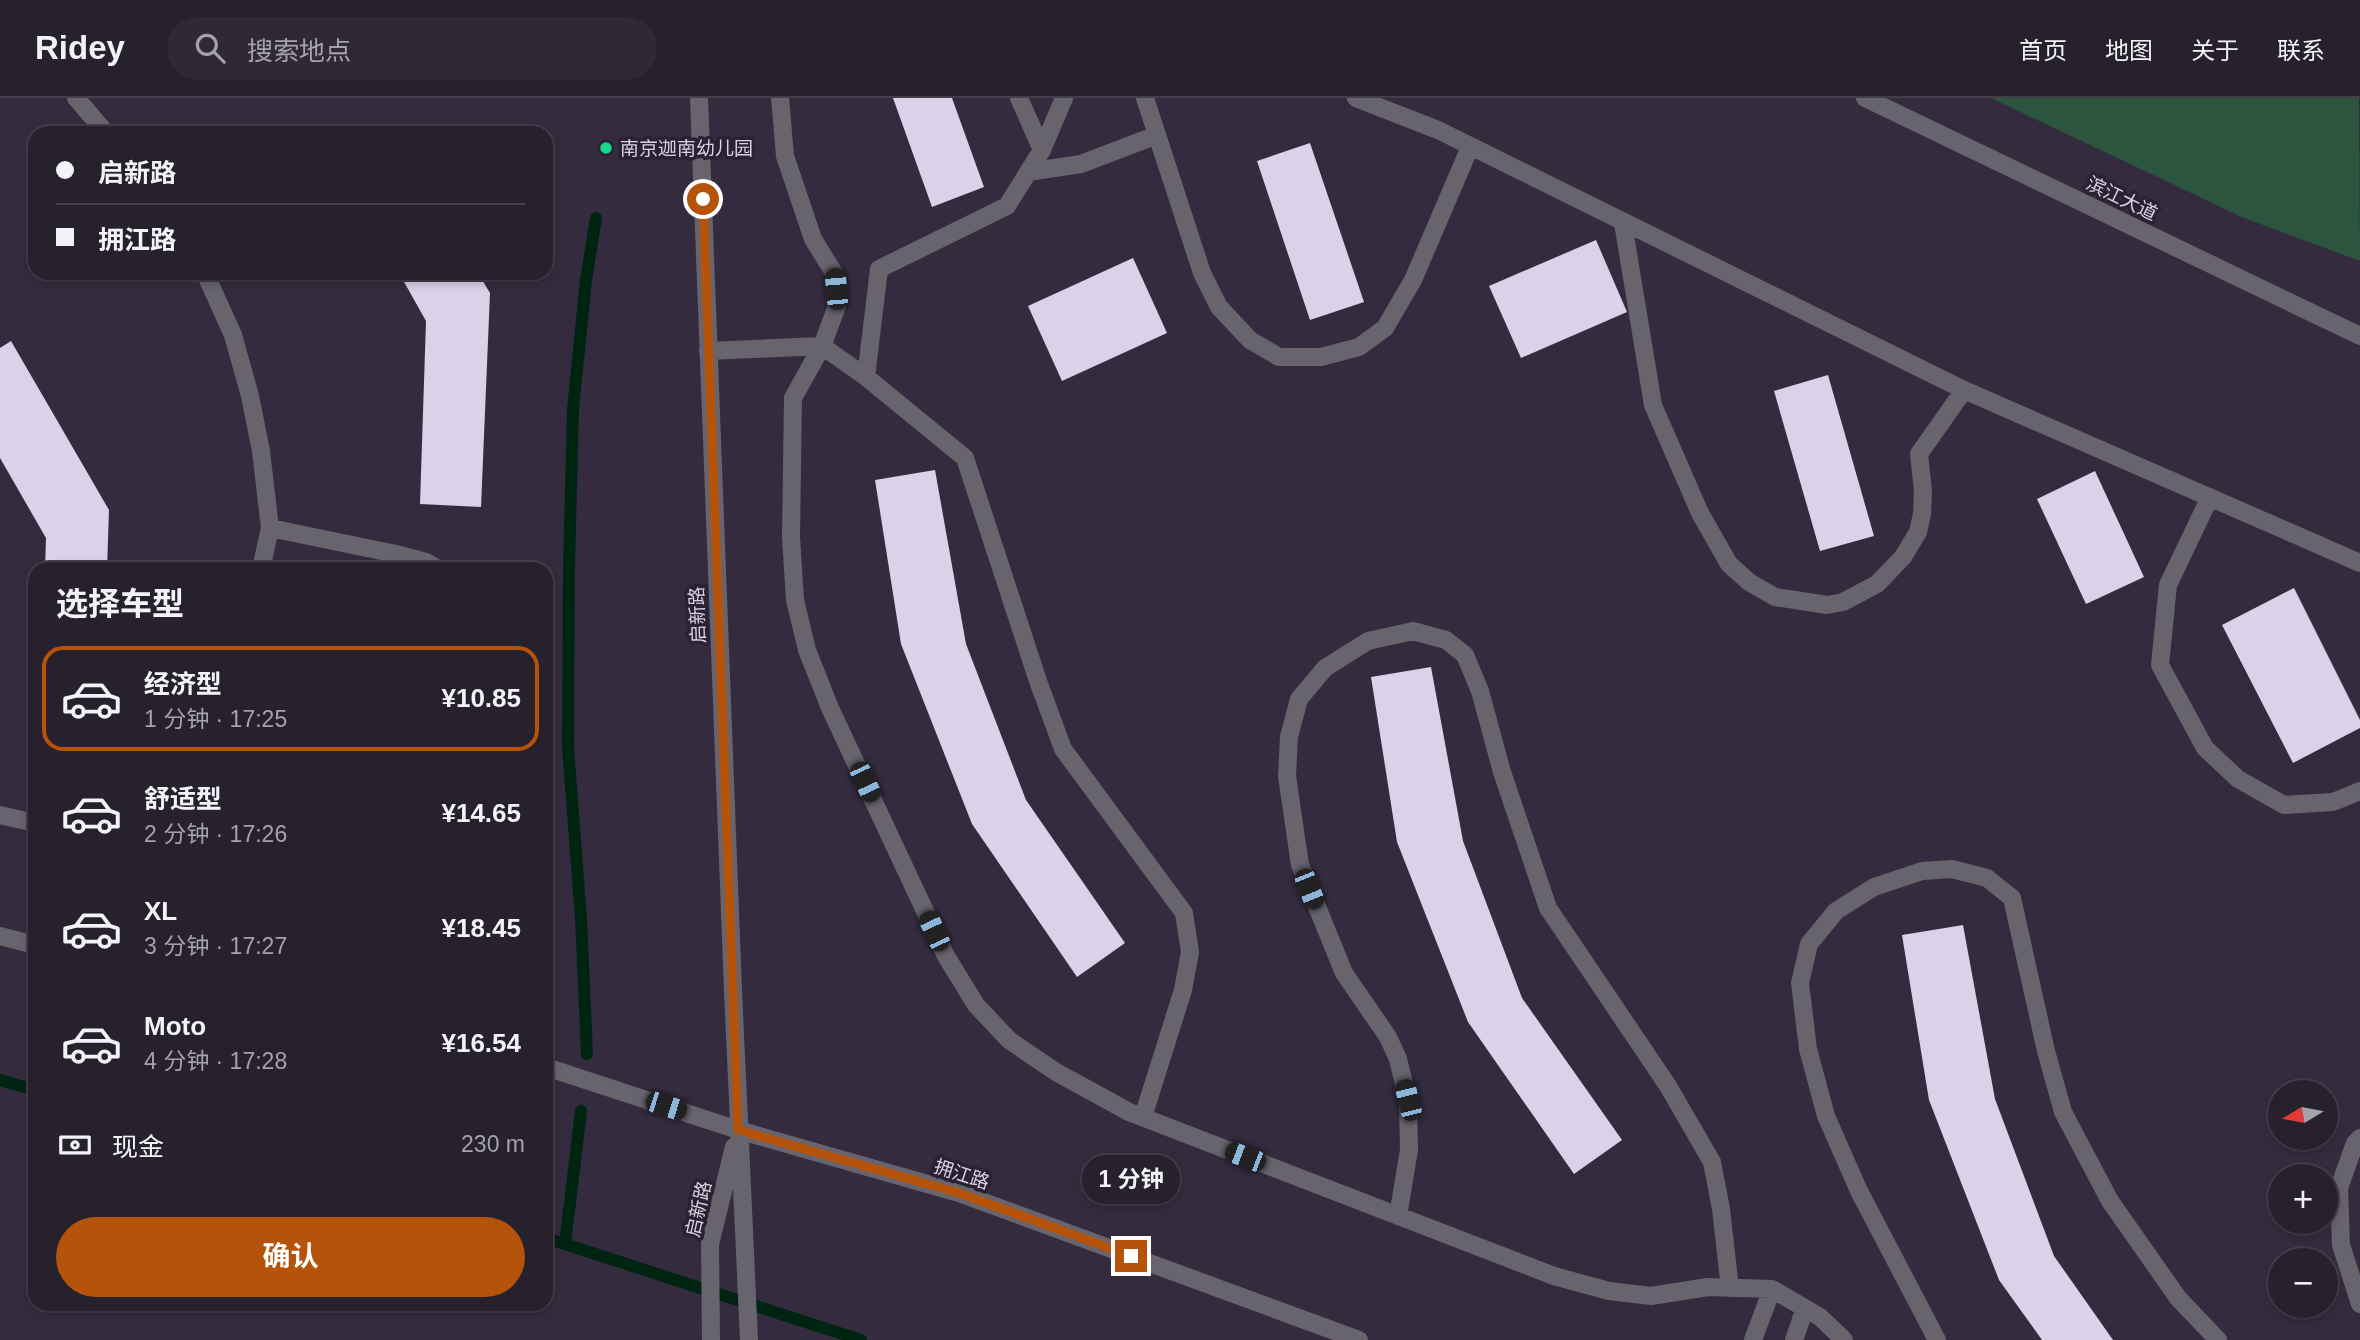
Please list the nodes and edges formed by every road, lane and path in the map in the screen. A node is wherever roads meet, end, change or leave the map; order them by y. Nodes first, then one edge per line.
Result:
1 (76, 98) edge
2 (699, 98) edge
3 (780, 98) edge
4 (1019, 98) edge
5 (1064, 98) edge
6 (1145, 98) edge
7 (1356, 98) edge
8 (1865, 98) edge
9 (100, 126) edge
10 (1157, 135) junction
11 (1470, 147) junction
12 (1042, 150) junction
13 (1028, 172) junction
14 (1623, 223) junction
15 (208, 280) edge
16 (2360, 337) edge
17 (822, 346) junction
18 (708, 351) junction
19 (866, 377) junction
20 (1964, 390) junction
21 (2210, 497) junction
22 (270, 528) junction
23 (263, 562) edge
24 (426, 562) edge
25 (2360, 563) edge
26 (2360, 791) edge
27 (0, 815) edge
28 (28, 821) edge
29 (0, 936) edge
30 (28, 943) edge
31 (553, 1069) edge
32 (1143, 1117) junction
33 (738, 1130) junction
34 (2360, 1138) edge
35 (1398, 1216) junction
36 (1730, 1288) junction
37 (1772, 1289) junction
38 (2360, 1304) edge
39 (1805, 1308) junction
40 (711, 1340) edge
41 (749, 1340) edge
42 (1359, 1340) edge
43 (1753, 1340) edge
44 (1794, 1340) edge
45 (1844, 1340) edge
46 (1937, 1340) edge
47 (2218, 1340) edge

1 - 9 street
2 - 18 street, 启新路
3 - 17 street
4 - 12 street
5 - 12 street
6 - 10 street
7 - 11 street
8 - 16 street, 滨江大道
10 - 11 street
10 - 13 street
11 - 14 street
12 - 13 street
13 - 19 street
14 - 20 street
14 - 20 street
15 - 22 street
17 - 18 street
17 - 19 street
17 - 32 street
18 - 33 street, 启新路
19 - 32 street
20 - 21 street
21 - 25 street
21 - 26 street
22 - 23 street
22 - 24 street
27 - 28 street
29 - 30 street
31 - 33 street, 拥江路
32 - 35 street
33 - 40 street, 启新路
33 - 41 street, 启新路
33 - 42 street, 拥江路
34 - 38 street
35 - 36 street
35 - 36 street
36 - 37 street
37 - 39 street
37 - 43 street
39 - 44 street
39 - 45 street
46 - 47 street

